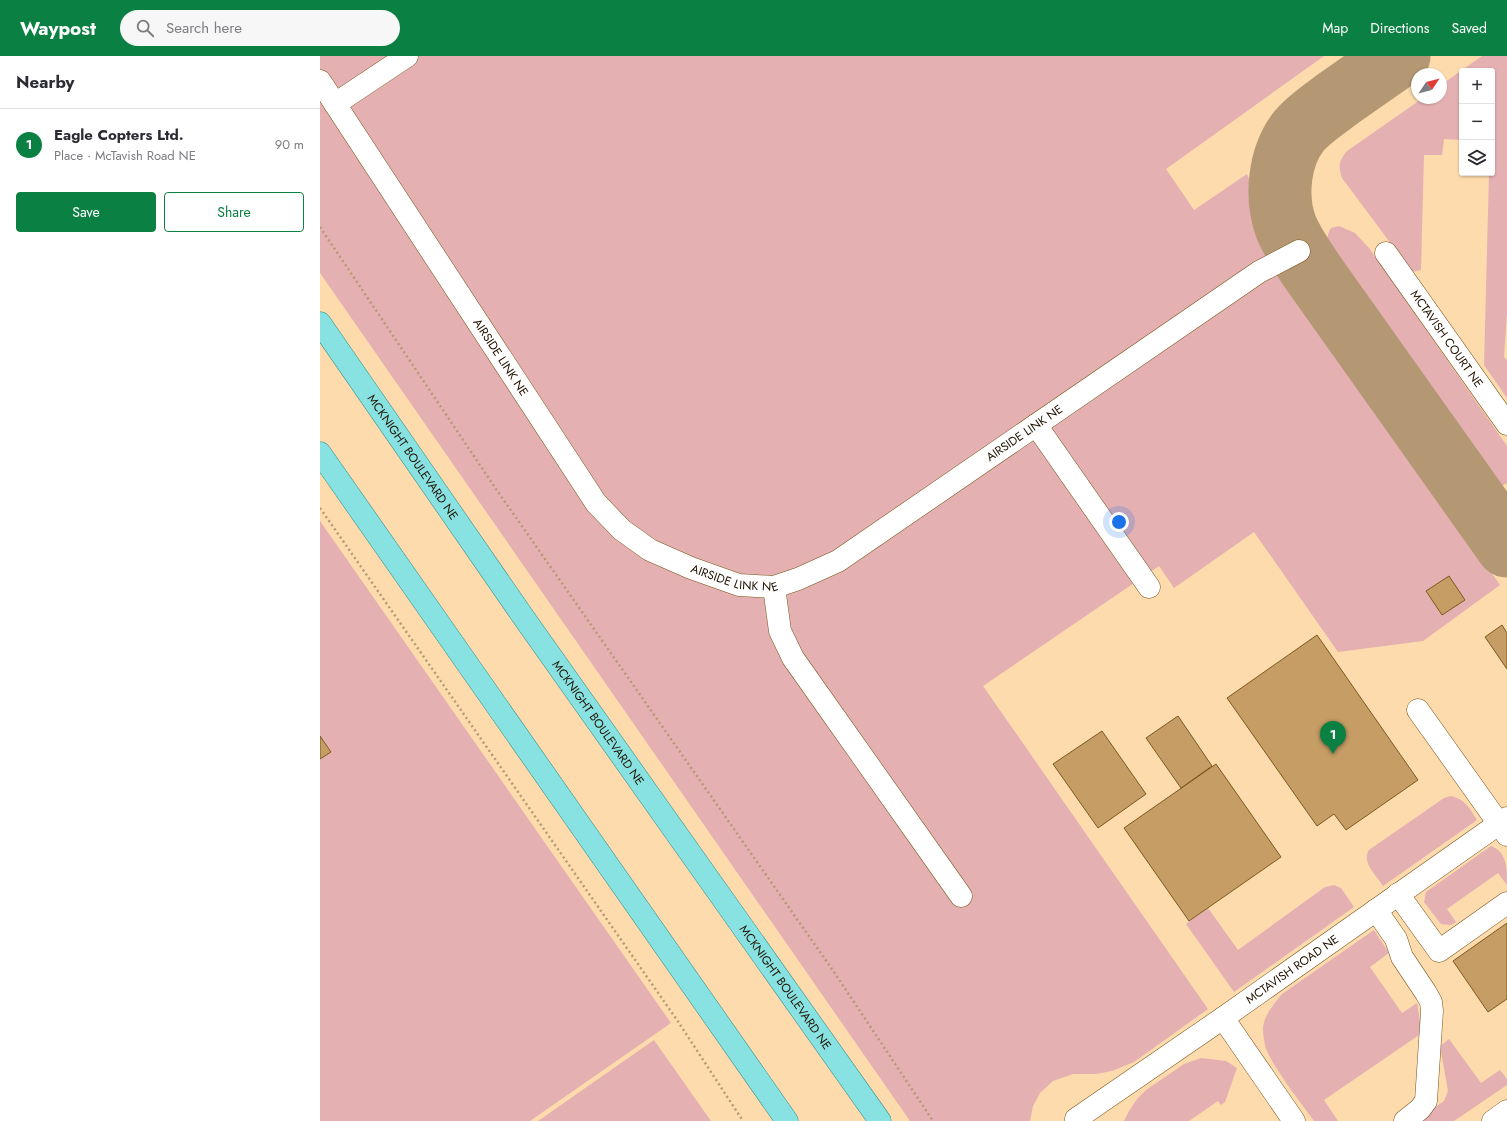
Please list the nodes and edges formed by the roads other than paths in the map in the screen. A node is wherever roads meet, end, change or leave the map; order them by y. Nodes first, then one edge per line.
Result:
1 (407, 56) edge
2 (320, 81) edge
3 (335, 104) junction
4 (1299, 251) dead end
5 (1386, 253) dead end
6 (320, 323) edge
7 (1507, 424) edge
8 (1036, 425) junction
9 (320, 453) edge
10 (774, 587) junction
11 (1149, 587) dead end
12 (1418, 710) dead end
13 (1504, 826) edge
14 (1398, 894) junction
15 (961, 896) dead end
16 (1507, 903) edge
17 (1376, 910) junction
18 (1223, 1018) junction
19 (1507, 1111) edge
20 (1076, 1119) dead end
21 (787, 1121) edge
22 (880, 1121) edge
23 (1294, 1121) edge
24 (1405, 1121) edge
25 (1493, 1121) edge

1 - 3 street
2 - 3 street, AIRSIDE LINK NE
3 - 10 street, AIRSIDE LINK NE
4 - 8 street, AIRSIDE LINK NE
5 - 7 street, MCTAVISH COURT NE
6 - 22 main road, MCKNIGHT BOULEVARD NE
8 - 10 street, AIRSIDE LINK NE
8 - 11 street
9 - 21 main road
10 - 15 street
12 - 13 street
13 - 14 street, MCTAVISH ROAD NE
14 - 16 street
14 - 17 street, MCTAVISH ROAD NE
17 - 18 street, MCTAVISH ROAD NE
17 - 24 street
18 - 20 street, MCTAVISH ROAD NE
18 - 23 street
19 - 25 street

